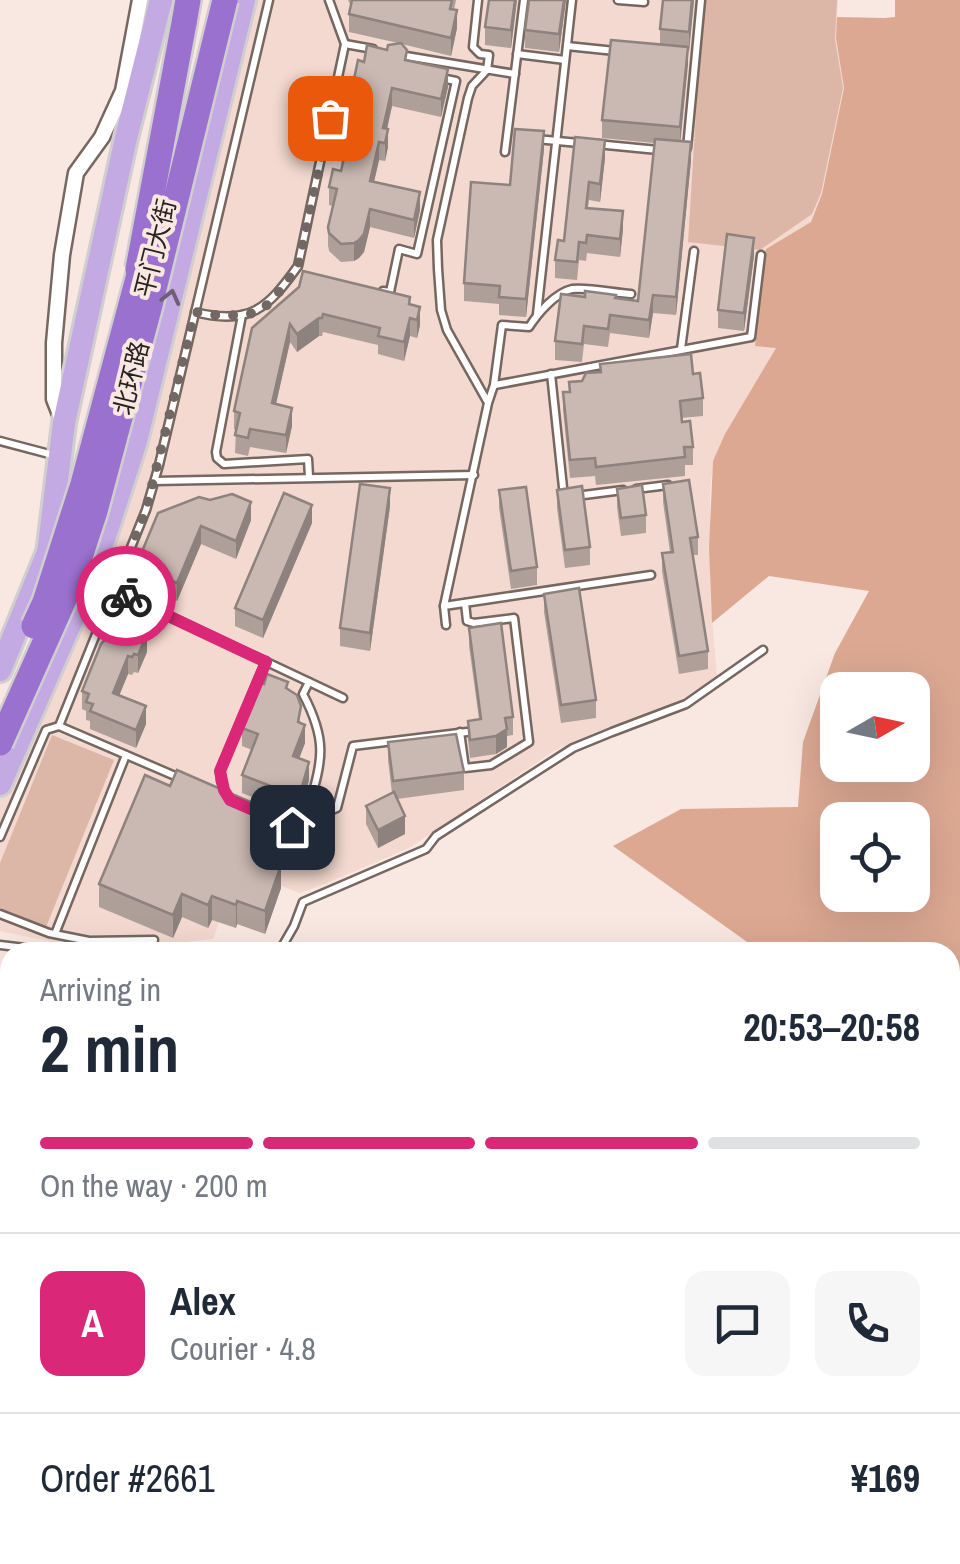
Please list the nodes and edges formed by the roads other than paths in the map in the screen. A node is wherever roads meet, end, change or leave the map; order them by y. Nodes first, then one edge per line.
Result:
1 (140, 0) edge
2 (161, 0) edge
3 (188, 0) edge
4 (196, 0) edge
5 (207, 0) edge
6 (225, 0) edge
7 (244, 0) edge
8 (269, 0) edge
9 (330, 0) edge
10 (478, 0) edge
11 (524, 0) edge
12 (572, 0) edge
13 (618, 0) edge
14 (701, 0) edge
15 (644, 2) edge
16 (345, 44) junction
17 (567, 46) junction
18 (379, 50) edge
19 (622, 52) edge
20 (396, 54) edge
21 (517, 54) junction
22 (678, 58) edge
23 (566, 60) junction
24 (696, 60) junction
25 (430, 61) junction
26 (487, 70) junction
27 (515, 74) junction
28 (215, 119) junction
29 (240, 124) junction
30 (507, 136) junction
31 (557, 141) junction
32 (668, 151) edge
33 (505, 152) dead end
34 (686, 152) edge
35 (694, 252) dead end
36 (762, 255) dead end
37 (294, 271) junction
38 (313, 275) edge
39 (371, 288) edge
40 (631, 294) dead end
41 (132, 305) junction
42 (195, 312) junction
43 (242, 316) junction
44 (536, 316) junction
45 (681, 350) junction
46 (551, 374) junction
47 (494, 385) junction
48 (488, 403) junction
49 (64, 424) junction
50 (0, 442) edge
51 (59, 457) junction
52 (474, 475) junction
53 (309, 477) junction
54 (154, 481) junction
55 (679, 484) edge
56 (47, 558) junction
57 (650, 575) dead end
58 (90, 578) junction
59 (114, 590) junction
60 (465, 603) junction
61 (444, 606) junction
62 (446, 625) dead end
63 (763, 650) dead end
64 (266, 662) junction
65 (0, 670) edge
66 (309, 682) junction
67 (343, 698) dead end
68 (0, 706) edge
69 (59, 726) junction
70 (0, 743) edge
71 (126, 755) junction
72 (0, 784) edge
73 (195, 785) edge
74 (212, 792) edge
75 (309, 806) dead end
76 (261, 813) edge
77 (0, 838) edge
78 (0, 914) edge
79 (54, 934) junction
80 (154, 940) dead end
81 (285, 942) edge

1 - 49 street
2 - 49 main road
3 - 41 highway, bridge
4 - 56 main road, 平门大街
5 - 41 highway, 北环路, bridge
6 - 70 highway, 北环路, bridge
7 - 28 main road, 平门大街
8 - 29 lane
9 - 16 lane
10 - 26 lane
11 - 21 lane
12 - 17 lane
13 - 15 lane
14 - 24 lane
16 - 18 lane
16 - 37 lane
17 - 19 lane
17 - 23 lane
20 - 25 lane
21 - 23 lane
21 - 27 lane
22 - 24 lane
23 - 31 lane
24 - 34 lane
25 - 26 lane
25 - 39 lane
26 - 27 lane
26 - 48 lane
27 - 30 lane
28 - 29 lane
58 -> 28 main road, 平门大街
29 - 42 lane
30 - 31 lane
30 - 33 lane
31 - 32 lane
31 - 44 lane
35 - 45 lane
36 - 45 lane
37 - 38 lane
37 - 43 lane
40 - 44 lane
41 - 68 highway, 北环路, bridge
42 - 43 lane
42 - 54 lane
43 - 53 lane
44 - 47 lane
45 - 46 lane
46 - 47 lane
46 - 55 lane
47 - 48 lane
48 - 52 lane
49 - 51 main road
50 - 51 lane
51 - 56 main road
52 - 53 lane
52 - 61 lane
53 - 54 lane
54 - 59 lane
56 - 58 main road
56 - 65 main road, 平门大街
57 - 60 lane
58 - 59 lane
58 - 72 main road, 平门大街
59 - 64 lane
59 - 69 lane
60 - 61 lane
60 - 76 lane
61 - 62 lane
63 - 81 lane
64 - 66 lane
64 - 74 lane
66 - 67 lane
66 - 75 lane
69 - 71 lane
69 - 77 lane
71 - 73 lane
71 - 79 lane
78 - 79 lane
79 - 80 lane

